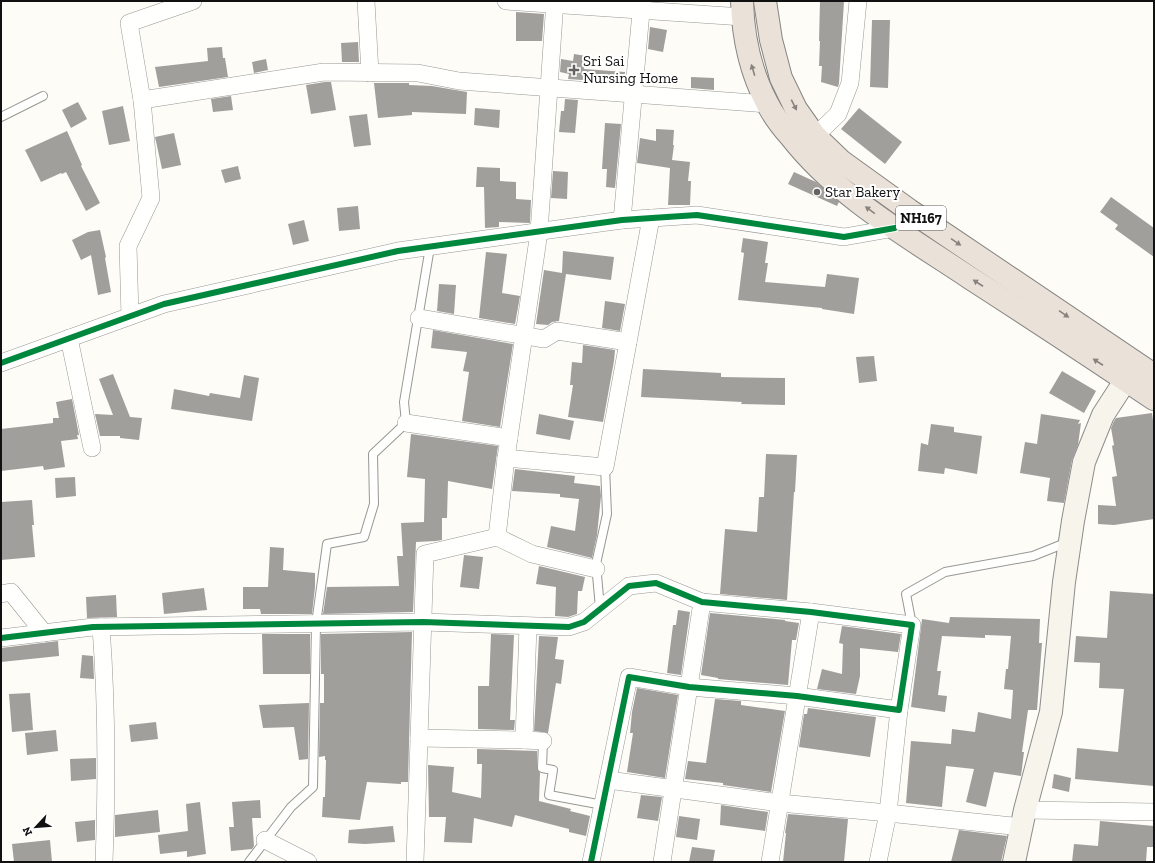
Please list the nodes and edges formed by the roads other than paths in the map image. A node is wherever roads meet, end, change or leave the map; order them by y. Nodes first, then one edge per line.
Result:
1 (193, 1) edge
2 (366, 1) edge
3 (506, 1) edge
4 (765, 1) edge
5 (858, 1) edge
6 (554, 3) edge
7 (642, 6) edge
8 (742, 9) edge
9 (370, 73) junction
10 (548, 88) junction
11 (633, 94) junction
12 (43, 96) dead end
13 (142, 100) junction
14 (767, 104) junction
15 (1, 117) edge
16 (815, 136) junction
17 (650, 218) junction
18 (622, 220) junction
19 (895, 228) junction
20 (539, 232) junction
21 (430, 247) junction
22 (1006, 288) junction
23 (130, 316) junction
24 (419, 318) junction
25 (524, 335) junction
26 (69, 338) junction
27 (628, 342) junction
28 (1, 363) edge
29 (1131, 372) junction
30 (1154, 375) edge
31 (1154, 399) edge
32 (406, 423) junction
33 (509, 438) junction
34 (92, 448) dead end
35 (506, 458) junction
36 (605, 467) junction
37 (497, 536) junction
38 (1070, 541) junction
39 (596, 569) junction
40 (1, 594) edge
41 (702, 602) junction
42 (600, 608) junction
43 (811, 612) junction
44 (423, 622) junction
45 (316, 624) junction
46 (912, 625) junction
47 (528, 626) junction
48 (101, 627) junction
49 (44, 633) junction
50 (1, 638) edge
51 (689, 687) junction
52 (797, 696) junction
53 (899, 710) junction
54 (419, 738) junction
55 (524, 740) junction
56 (543, 741) joint
57 (608, 780) junction
58 (673, 789) junction
59 (780, 803) junction
60 (603, 805) junction
61 (1154, 812) edge
62 (888, 813) junction
63 (1024, 819) junction
64 (265, 840) junction
65 (104, 862) edge
66 (249, 862) edge
67 (308, 862) edge
68 (415, 862) edge
69 (592, 862) edge
70 (662, 862) edge
71 (770, 862) edge
72 (878, 862) edge
73 (1014, 862) edge

1 - 13 street
2 - 9 street
3 - 6 street
4 -> 16 highway, NH167
5 - 16 street
6 - 7 street
6 - 10 street
7 - 8 street
7 - 11 street
14 -> 8 highway, NH167
9 - 10 street
9 - 13 street
10 - 11 street
10 - 20 street
11 - 14 street
11 - 18 street
12 - 15 lane
13 - 23 street
19 -> 14 highway, NH167
16 -> 22 highway, NH167
17 - 18 street
17 - 19 street
17 - 27 street
18 - 20 street
22 -> 19 highway, NH167
20 - 21 street
20 - 25 street
21 - 23 street
21 - 24 lane
22 - 29 highway, NH167
23 - 26 street
24 - 25 street
24 - 32 lane
25 - 27 street
25 - 33 street
26 - 28 street
26 - 34 street
27 - 36 street
29 - 30 highway, NH167
29 - 31 highway, NH167
29 - 38 street
32 - 33 street
32 - 45 lane
33 - 35 street
35 - 36 street
35 - 37 street
36 - 39 lane
37 - 39 street
37 - 44 street
38 - 46 lane
38 - 63 street
39 - 42 lane
40 - 49 street
41 - 42 street
41 - 43 street
41 - 51 street
42 - 47 street
43 - 46 street
43 - 52 street
44 - 45 street
44 - 47 street
44 - 54 street
45 - 48 street
45 - 64 lane
46 - 53 street
47 - 55 street
48 - 49 street
48 - 65 street
49 - 50 street
51 - 52 street
51 - 57 street
51 - 58 street
52 - 53 street
52 - 59 street
53 - 62 street
54 - 55 street
54 - 68 street
55 - 56 street
56 - 60 lane
57 - 58 street
57 - 60 street
58 - 59 street
58 - 70 street
59 - 62 street
59 - 71 street
60 - 69 street
61 - 63 street
62 - 63 street
62 - 72 street
63 - 73 street
64 - 66 lane
64 - 67 street

